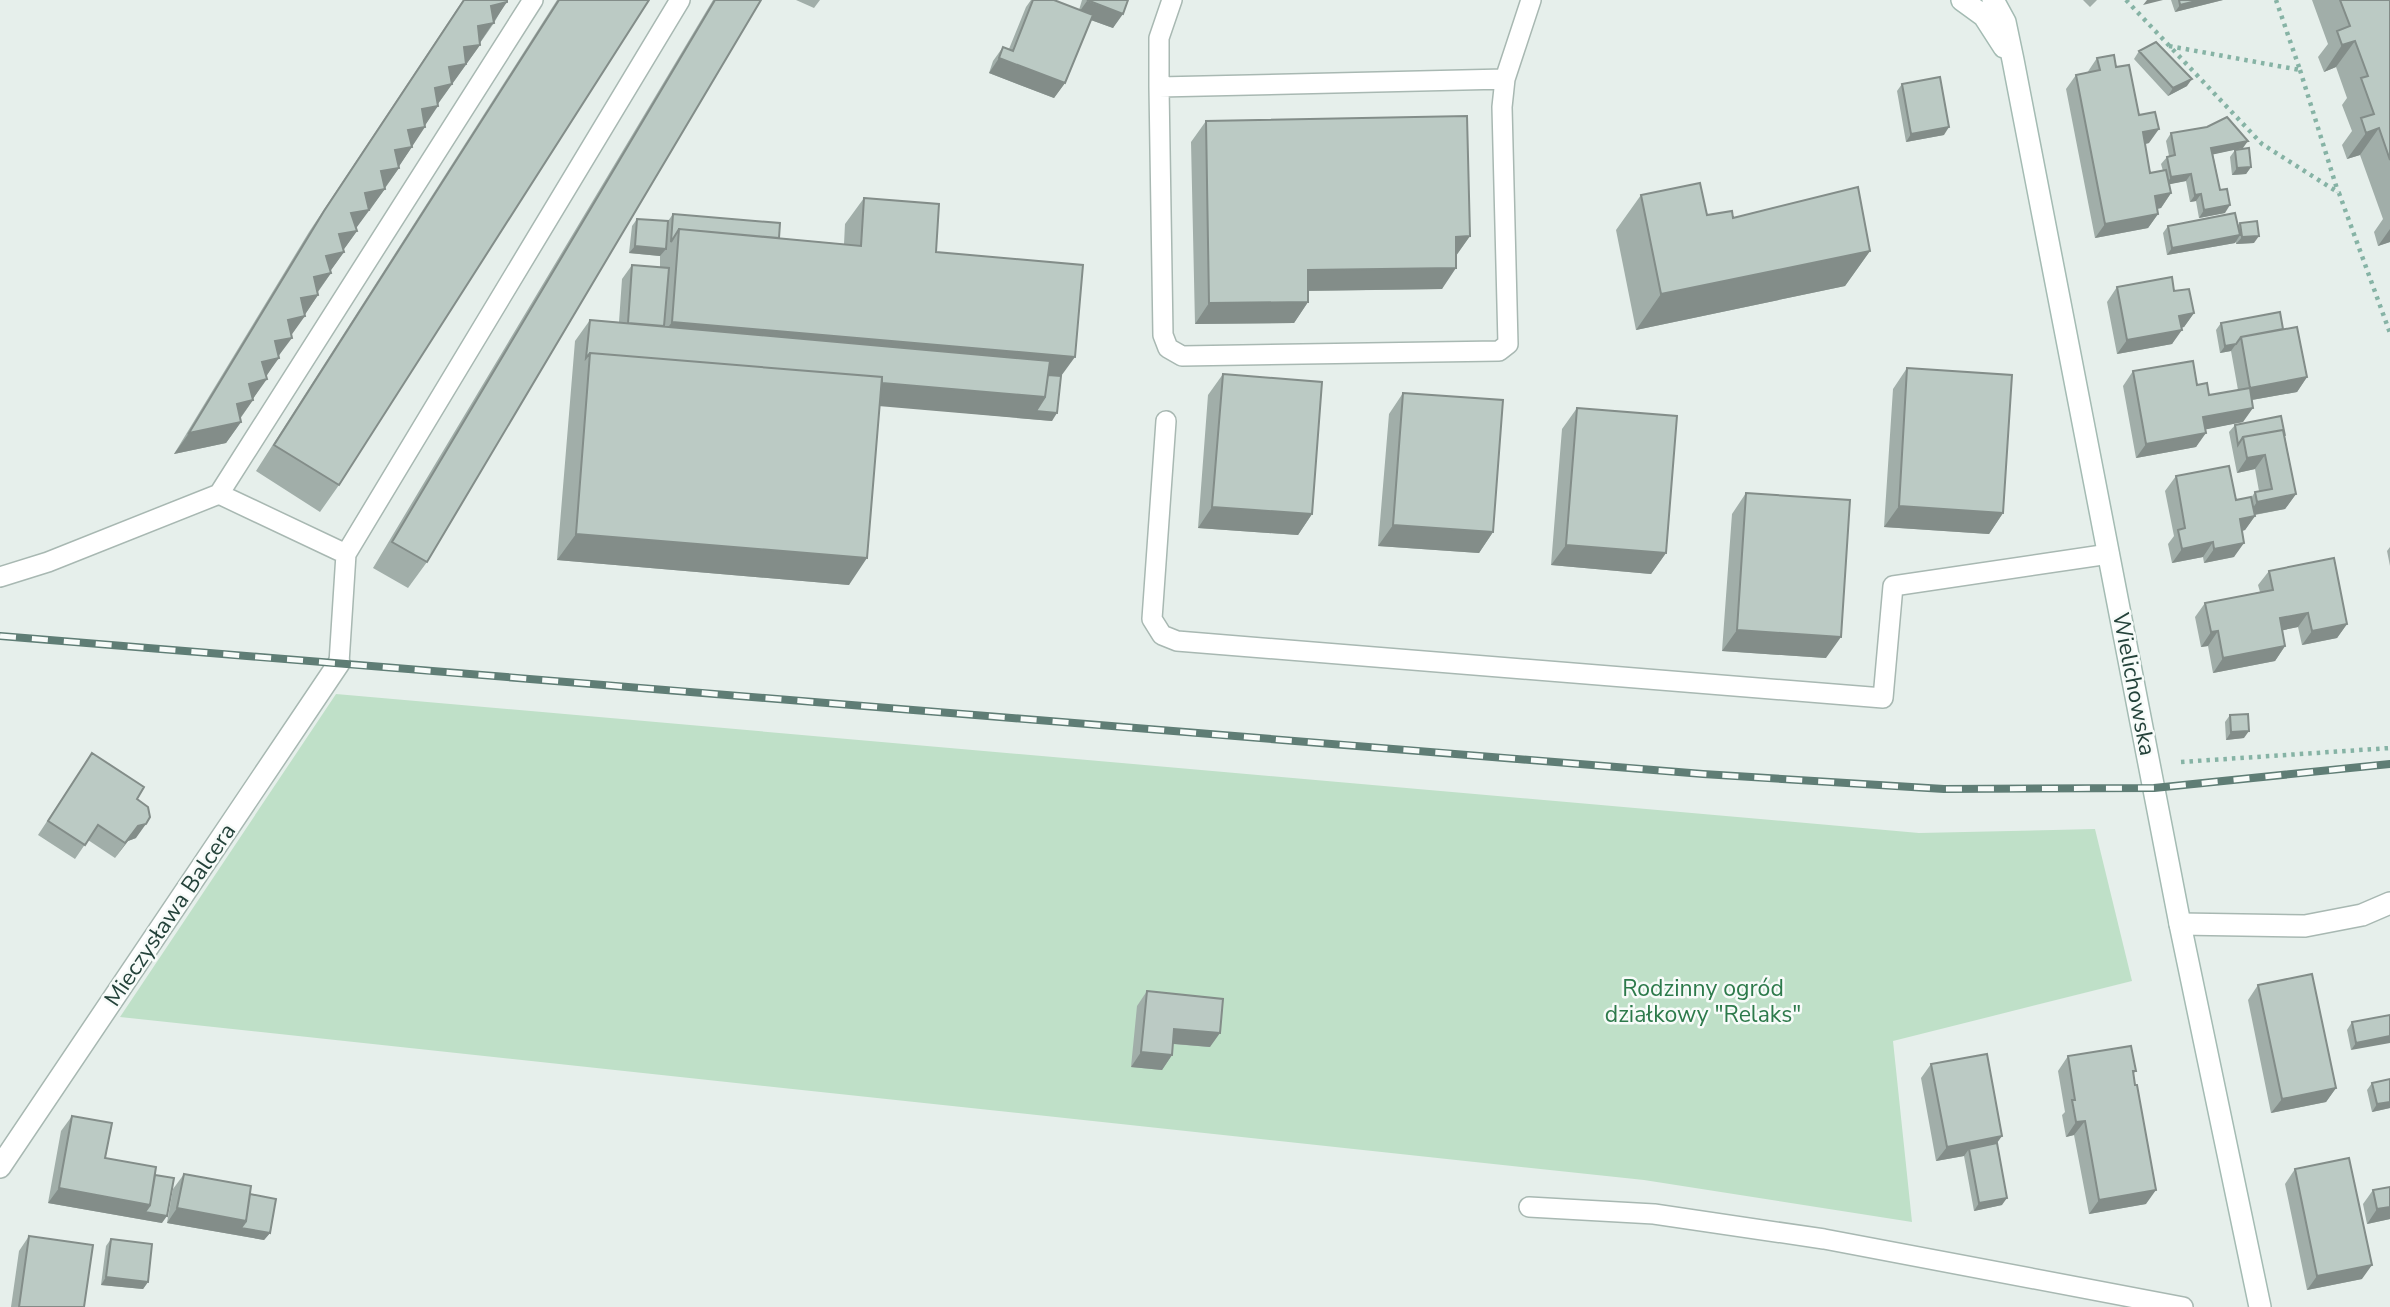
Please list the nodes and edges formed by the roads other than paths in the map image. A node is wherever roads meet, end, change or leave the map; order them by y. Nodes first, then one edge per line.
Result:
1 (533, 0) edge
2 (680, 0) edge
3 (1172, 0) edge
4 (1531, 0) edge
5 (1962, 0) edge
6 (1993, 0) edge
7 (2013, 60) junction
8 (1505, 79) junction
9 (1159, 87) junction
10 (1166, 421) dead end
11 (219, 494) junction
12 (346, 554) junction
13 (2109, 554) junction
14 (0, 577) edge
15 (339, 663) joint
16 (2390, 903) edge
17 (2180, 923) junction
18 (0, 1167) edge
19 (1529, 1207) dead end
20 (2183, 1307) edge
21 (2260, 1307) edge

1 - 11 lane
2 - 12 lane
3 - 9 lane
4 - 8 lane
5 - 7 street, Wielichowska
6 - 7 street, Wielichowska
7 - 13 street, Wielichowska
8 - 9 lane
8 - 9 lane
10 - 13 lane
11 - 12 lane
11 - 14 lane
12 - 15 lane
13 - 17 street, Wielichowska
15 - 18 street, Mieczysława Balcera
16 - 17 street
17 - 21 street, Wielichowska
19 - 20 lane

